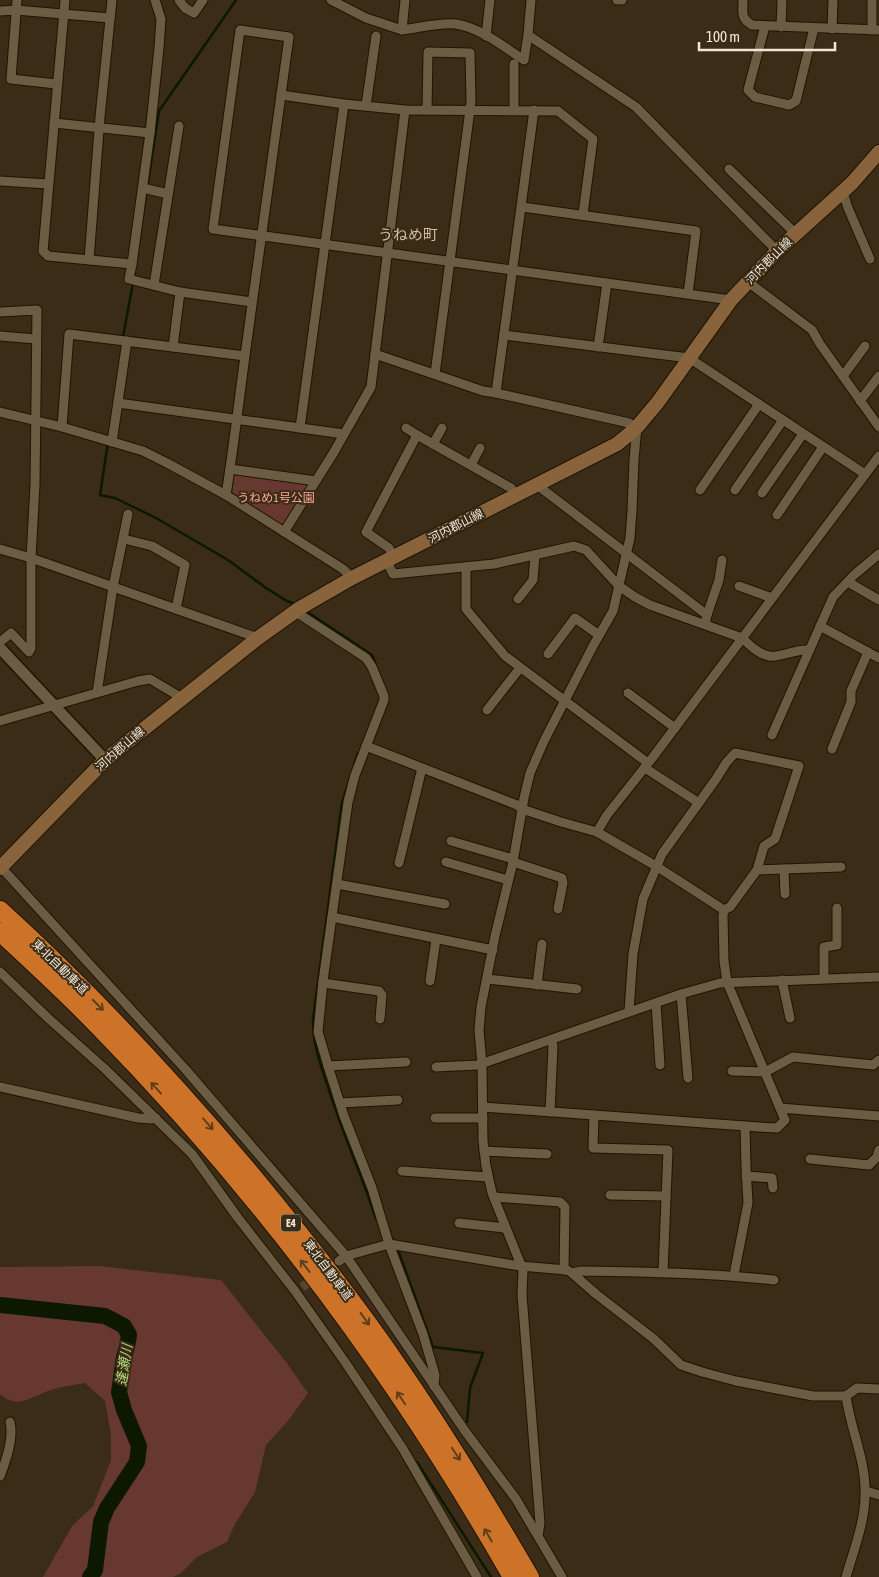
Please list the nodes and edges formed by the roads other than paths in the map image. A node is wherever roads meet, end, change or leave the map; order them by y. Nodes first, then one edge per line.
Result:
1 (17, 0) edge
2 (65, 0) edge
3 (112, 0) edge
4 (155, 0) edge
5 (179, 0) edge
6 (203, 0) edge
7 (331, 0) edge
8 (405, 0) edge
9 (490, 0) edge
10 (531, 0) edge
11 (618, 0) edge
12 (622, 0) edge
13 (782, 0) edge
14 (833, 0) edge
15 (872, 0) edge
16 (741, 1) edge
17 (16, 10) junction
18 (0, 11) edge
19 (64, 14) junction
20 (110, 18) junction
21 (764, 26) junction
22 (781, 27) junction
23 (814, 28) junction
24 (832, 29) junction
25 (402, 30) junction
26 (875, 30) edge
27 (528, 34) junction
28 (376, 36) dead end
29 (486, 36) junction
30 (514, 64) dead end
31 (56, 84) junction
32 (281, 94) junction
33 (344, 104) junction
34 (366, 106) junction
35 (406, 110) junction
36 (427, 110) junction
37 (469, 110) junction
38 (514, 110) junction
39 (534, 110) junction
40 (54, 123) junction
41 (179, 126) dead end
42 (100, 127) junction
43 (150, 133) junction
44 (879, 152) edge
45 (729, 169) dead end
46 (0, 181) edge
47 (48, 184) junction
48 (143, 188) junction
49 (843, 192) junction
50 (168, 194) junction
51 (522, 206) junction
52 (583, 214) junction
53 (796, 234) junction
54 (262, 236) junction
55 (325, 245) junction
56 (777, 251) junction
57 (388, 253) junction
58 (870, 259) dead end
59 (89, 260) junction
60 (449, 261) junction
61 (132, 264) junction
62 (513, 270) junction
63 (748, 282) junction
64 (607, 283) junction
65 (154, 285) junction
66 (180, 292) junction
67 (688, 294) junction
68 (731, 300) junction
69 (252, 302) junction
70 (0, 312) edge
71 (504, 335) junction
72 (0, 336) edge
73 (36, 339) junction
74 (127, 341) junction
75 (598, 346) junction
76 (865, 346) dead end
77 (173, 347) junction
78 (375, 354) junction
79 (245, 356) junction
80 (689, 358) junction
81 (435, 374) junction
82 (843, 376) junction
83 (879, 376) edge
84 (496, 393) junction
85 (860, 401) junction
86 (118, 403) junction
87 (759, 404) junction
88 (0, 412) edge
89 (875, 415) edge
90 (237, 419) junction
91 (783, 420) junction
92 (35, 421) junction
93 (62, 427) junction
94 (637, 427) junction
95 (879, 427) edge
96 (300, 428) junction
97 (406, 428) dead end
98 (442, 428) dead end
99 (344, 434) junction
100 (803, 434) junction
101 (418, 435) junction
102 (108, 441) junction
103 (433, 444) junction
104 (823, 447) junction
105 (480, 448) dead end
106 (879, 456) edge
107 (471, 465) junction
108 (230, 469) junction
109 (865, 474) junction
110 (316, 481) junction
111 (537, 485) junction
112 (700, 490) dead end
113 (735, 490) dead end
114 (762, 493) dead end
115 (226, 495) junction
116 (516, 496) junction
117 (128, 514) dead end
118 (777, 515) dead end
119 (284, 532) junction
120 (124, 539) junction
121 (0, 549) edge
122 (626, 553) junction
123 (879, 554) edge
124 (535, 555) junction
125 (31, 558) junction
126 (390, 560) junction
127 (722, 560) dead end
128 (466, 567) junction
129 (352, 578) junction
130 (848, 582) junction
131 (619, 586) junction
132 (738, 586) dead end
133 (113, 587) junction
134 (772, 598) junction
135 (518, 599) dead end
136 (879, 600) edge
137 (301, 608) junction
138 (176, 609) junction
139 (706, 619) junction
140 (820, 626) junction
141 (600, 635) junction
142 (258, 638) junction
143 (742, 638) junction
144 (0, 642) edge
145 (0, 648) edge
146 (808, 650) junction
147 (868, 652) junction
148 (548, 654) dead end
149 (879, 658) edge
150 (520, 668) junction
151 (98, 693) junction
152 (628, 693) dead end
153 (182, 698) junction
154 (564, 702) junction
155 (54, 706) junction
156 (487, 710) dead end
157 (0, 721) edge
158 (675, 728) junction
159 (772, 735) dead end
160 (366, 746) junction
161 (832, 749) dead end
162 (105, 760) junction
163 (646, 766) junction
164 (422, 768) junction
165 (699, 803) junction
166 (522, 809) junction
167 (597, 832) junction
168 (451, 841) dead end
169 (513, 861) junction
170 (446, 862) dead end
171 (399, 863) dead end
172 (656, 866) junction
173 (0, 867) edge
174 (841, 867) dead end
175 (784, 869) junction
176 (757, 870) junction
177 (508, 880) junction
178 (337, 884) junction
179 (785, 894) dead end
180 (445, 904) dead end
181 (837, 908) dead end
182 (558, 909) dead end
183 (0, 910) edge
184 (724, 910) junction
185 (332, 917) junction
186 (0, 932) edge
187 (436, 938) junction
188 (542, 944) dead end
189 (492, 950) junction
190 (0, 972) edge
191 (879, 977) edge
192 (824, 978) junction
193 (487, 979) junction
194 (782, 980) junction
195 (430, 981) dead end
196 (728, 982) junction
197 (323, 983) junction
198 (537, 985) junction
199 (577, 989) dead end
200 (681, 994) junction
201 (656, 1003) junction
202 (629, 1011) junction
203 (790, 1018) dead end
204 (380, 1019) dead end
205 (552, 1040) junction
206 (879, 1060) edge
207 (406, 1062) dead end
208 (482, 1064) junction
209 (660, 1065) dead end
210 (328, 1066) junction
211 (436, 1067) dead end
212 (732, 1071) dead end
213 (765, 1072) junction
214 (688, 1078) dead end
215 (0, 1087) edge
216 (398, 1100) dead end
217 (340, 1104) junction
218 (483, 1107) junction
219 (780, 1108) junction
220 (550, 1112) junction
221 (594, 1115) junction
222 (879, 1116) edge
223 (156, 1118) junction
224 (436, 1118) dead end
225 (483, 1118) junction
226 (745, 1126) junction
227 (879, 1150) edge
228 (484, 1151) junction
229 (547, 1154) dead end
230 (810, 1159) dead end
231 (402, 1170) dead end
232 (746, 1176) junction
233 (488, 1177) junction
234 (773, 1188) dead end
235 (610, 1195) dead end
236 (666, 1196) junction
237 (494, 1197) junction
238 (459, 1222) dead end
239 (505, 1228) junction
240 (389, 1244) junction
241 (342, 1258) junction
242 (520, 1266) junction
243 (568, 1271) junction
244 (663, 1272) junction
245 (734, 1275) junction
246 (774, 1280) dead end
247 (434, 1386) junction
248 (879, 1389) edge
249 (846, 1396) junction
250 (10, 1422) dead end
251 (0, 1476) edge
252 (866, 1491) junction
253 (879, 1495) edge
254 (538, 1536) junction
255 (477, 1577) edge
256 (512, 1577) edge
257 (530, 1577) edge
258 (562, 1577) edge
259 (846, 1577) edge

1 - 17 street
2 - 19 street
3 - 20 street
4 - 43 street
5 - 6 street
7 - 25 street
8 - 25 street
9 - 29 street
10 - 27 street
11 - 12 street
13 - 22 street
14 - 24 street
15 - 26 street
16 - 21 street
17 - 18 street
17 - 19 street
17 - 31 street
19 - 20 street
19 - 31 street
20 - 42 street
21 - 22 street
21 - 23 street
22 - 23 street
23 - 24 street
24 - 26 street
25 - 29 street
27 - 29 street
27 - 56 street
28 - 34 street
30 - 38 street
31 - 40 street
32 - 33 street
32 - 54 street
32 - 54 street
33 - 34 street
33 - 55 street
34 - 35 street
35 - 36 street
35 - 57 street
36 - 37 street
36 - 37 street
37 - 38 street
37 - 60 street
38 - 39 street
39 - 51 street
39 - 52 street
40 - 42 street
40 - 47 street
41 - 50 street
42 - 43 street
42 - 59 street
43 - 48 street
44 - 49 main road, 河内郡山線
45 - 53 street
46 - 47 street
47 - 59 street
48 - 50 street
48 - 61 street
49 - 53 main road, 河内郡山線
49 - 58 street
50 - 65 street
51 - 52 street
51 - 62 street
52 - 67 street
53 - 56 main road, 河内郡山線
54 - 55 street
54 - 69 street
55 - 57 street
55 - 96 street
56 - 63 main road, 河内郡山線
57 - 60 street
57 - 78 street
59 - 61 street
60 - 62 street
60 - 81 street
61 - 65 street
62 - 64 street
62 - 71 street
63 - 68 main road, 河内郡山線
63 - 82 street
64 - 67 street
64 - 75 street
65 - 66 street
66 - 69 street
66 - 77 street
67 - 68 street
68 - 80 main road, 河内郡山線
69 - 79 street
70 - 73 street
71 - 75 street
71 - 84 street
72 - 73 street
73 - 92 street
74 - 77 street
74 - 86 street
74 - 93 street
75 - 80 street
76 - 82 street
77 - 79 street
78 - 81 street
78 - 99 street
79 - 90 street
80 - 87 street
80 - 94 main road, 河内郡山線
81 - 84 street
82 - 85 street
83 - 85 street
84 - 94 street
85 - 89 street
86 - 90 street
86 - 102 street
87 - 91 street
87 - 112 street
88 - 92 street
89 - 95 street
90 - 96 street
90 - 108 street
91 - 100 street
91 - 113 street
92 - 93 street
92 - 125 street
93 - 102 street
94 - 111 main road, 河内郡山線
94 - 122 street
96 - 99 street
97 - 101 street
98 - 103 street
99 - 110 street
100 - 104 street
100 - 114 street
101 - 103 street
101 - 126 street
102 - 115 street
103 - 107 street
104 - 109 street
104 - 118 street
105 - 107 street
106 - 109 street
107 - 116 street
108 - 110 street
108 - 115 street
109 - 134 street
110 - 119 street
111 - 116 main road, 河内郡山線
111 - 122 street
115 - 119 street
116 - 126 main road, 河内郡山線
117 - 120 street
119 - 129 street
120 - 133 street
120 - 138 street
121 - 125 street
122 - 131 street
122 - 139 street
123 - 130 street
124 - 128 street
124 - 131 street
124 - 135 street
125 - 133 street
125 - 144 street
126 - 128 street
126 - 129 main road, 河内郡山線
127 - 139 street
128 - 150 street
129 - 137 main road, 河内郡山線
130 - 136 street
130 - 140 street
131 - 139 street
131 - 141 street
132 - 134 street
133 - 138 street
133 - 151 street
134 - 143 street
137 - 142 main road, 河内郡山線
137 - 160 street
138 - 142 street
139 - 143 street
140 - 146 street
140 - 147 street
141 - 148 street
141 - 154 street
142 - 153 main road, 河内郡山線
143 - 146 street
143 - 158 street
145 - 155 street
146 - 159 street
147 - 149 street
147 - 161 street
150 - 154 street
150 - 156 street
151 - 153 street
151 - 155 street
152 - 158 street
153 - 162 main road, 河内郡山線
154 - 163 street
154 - 166 street
155 - 157 street
155 - 162 street
158 - 163 street
160 - 164 street
160 - 178 street
162 - 173 main road, 河内郡山線
163 - 165 street
163 - 167 street
164 - 166 street
164 - 171 street
165 - 172 street
165 - 176 street
166 - 167 street
166 - 169 street
167 - 172 street
168 - 169 street
169 - 177 street
169 - 182 street
170 - 177 street
172 - 184 street
172 - 202 street
173 - 241 street
174 - 175 street
175 - 176 street
175 - 179 street
176 - 184 street
177 - 189 street
178 - 180 street
178 - 185 street
181 - 192 street
183 -> 257 highway, 東北自動車道 / E4
184 - 196 street
185 - 187 street
185 - 197 street
256 -> 186 highway, 東北自動車道 / E4
187 - 189 street
187 - 195 street
188 - 198 street
189 - 193 street
190 - 223 street
191 - 192 street
192 - 194 street
193 - 198 street
193 - 208 street
194 - 196 street
194 - 203 street
196 - 200 street
196 - 213 street
197 - 204 street
197 - 210 street
198 - 199 street
200 - 201 street
200 - 214 street
201 - 202 street
201 - 209 street
202 - 205 street
205 - 208 street
205 - 220 street
206 - 213 street
207 - 210 street
208 - 211 street
208 - 218 street
210 - 217 street
212 - 213 street
213 - 219 street
215 - 223 street
216 - 217 street
217 - 240 street
218 - 220 street
218 - 225 street
219 - 222 street
219 - 226 street
220 - 221 street
221 - 226 street
221 - 236 street
223 - 255 street
224 - 225 street
225 - 228 street
226 - 232 street
227 - 230 street
228 - 229 street
228 - 233 street
231 - 233 street
232 - 234 street
232 - 245 street
233 - 237 street
235 - 236 street
236 - 244 street
237 - 239 street
237 - 243 street
238 - 239 street
239 - 242 street
240 - 241 street
240 - 242 street
240 - 247 street
241 - 247 street
242 - 243 street
242 - 254 street
243 - 244 street
243 - 249 street
244 - 245 street
245 - 246 street
247 - 254 street
248 - 249 street
249 - 252 street
250 - 251 street
252 - 253 street
252 - 259 street
254 - 258 street

